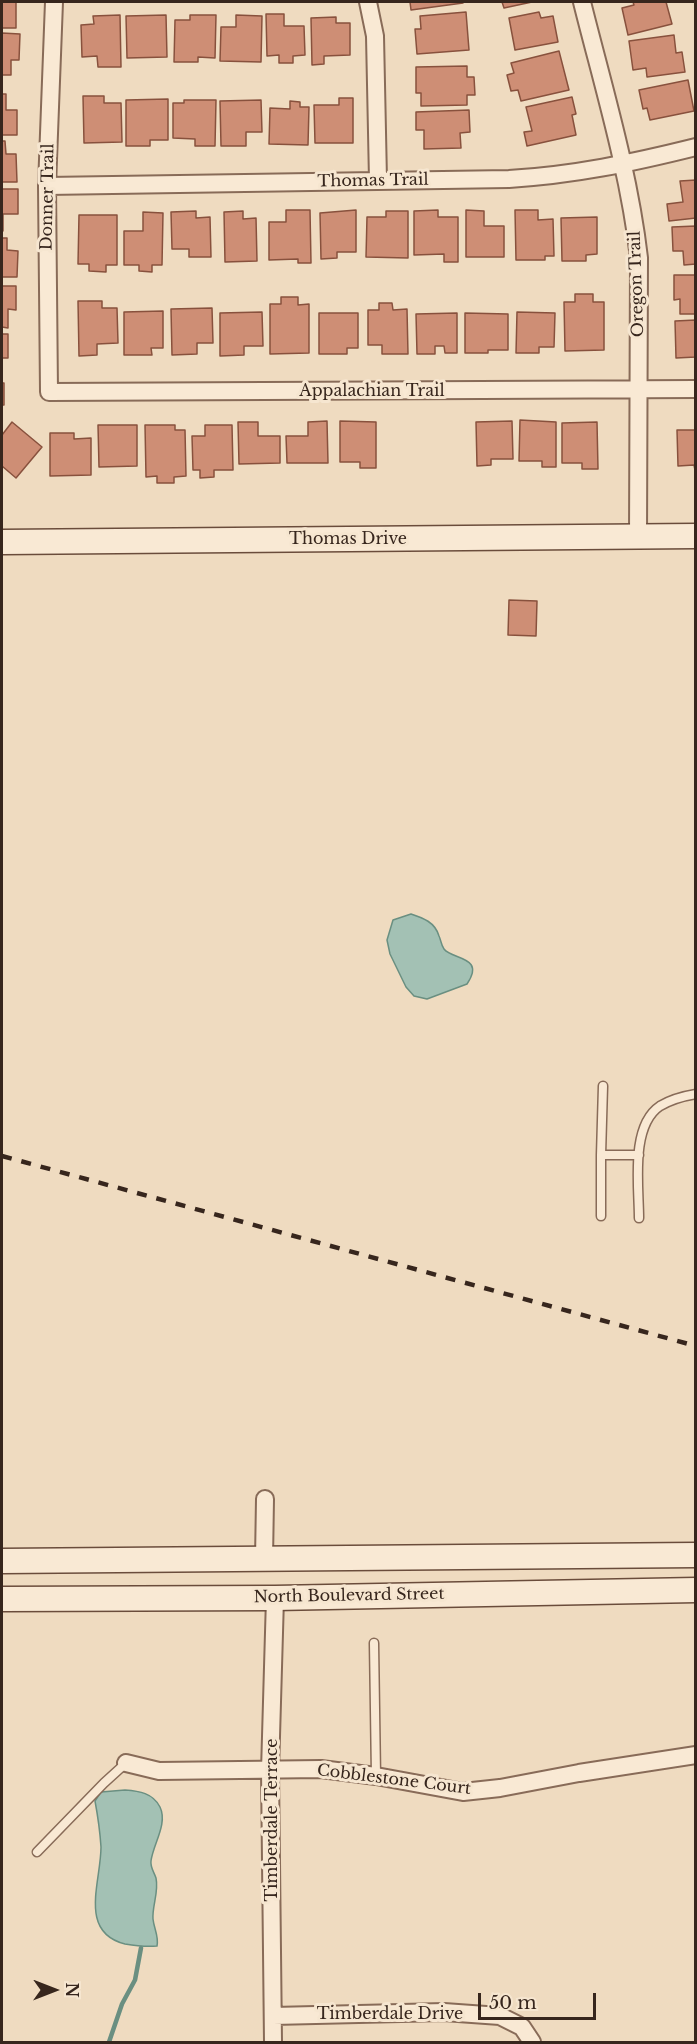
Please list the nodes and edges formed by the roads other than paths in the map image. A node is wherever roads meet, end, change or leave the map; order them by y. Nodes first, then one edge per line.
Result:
1 (54, 2) edge
2 (368, 2) edge
3 (582, 2) edge
4 (696, 147) edge
5 (623, 165) junction
6 (378, 180) junction
7 (47, 186) junction
8 (696, 389) edge
9 (639, 390) junction
10 (49, 392) joint
11 (696, 536) edge
12 (638, 537) junction
13 (2, 542) edge
14 (603, 1086) dead end
15 (696, 1094) edge
16 (601, 1155) junction
17 (639, 1155) junction
18 (601, 1216) dead end
19 (639, 1218) dead end
20 (265, 1499) dead end
21 (696, 1555) edge
22 (264, 1559) junction
23 (2, 1561) edge
24 (696, 1590) edge
25 (275, 1598) junction
26 (2, 1599) edge
27 (374, 1643) dead end
28 (696, 1755) edge
29 (126, 1763) joint
30 (270, 1772) junction
31 (376, 1776) junction
32 (37, 1852) dead end
33 (273, 2016) junction
34 (273, 2043) edge
35 (532, 2043) edge

1 - 7 street, Donner Trail
2 - 6 street
3 - 5 street, Oregon Trail
4 - 5 street, Thomas Trail
5 - 6 street, Thomas Trail
5 - 9 street, Oregon Trail
6 - 7 street, Thomas Trail
7 - 10 street, Donner Trail
8 - 9 street, Appalachian Trail
9 - 10 street, Appalachian Trail
9 - 12 street, Oregon Trail
11 - 12 main road, Thomas Drive
12 - 13 main road, Thomas Drive
14 - 16 lane
15 - 17 lane
16 - 17 lane
16 - 18 lane
17 - 19 lane
20 - 22 street
21 - 22 main road
22 - 23 main road
22 - 25 main road
24 - 25 main road, North Boulevard Street
25 - 26 main road, North Boulevard Street
25 - 30 street, Timberdale Terrace
27 - 31 lane
28 - 31 street, Cobblestone Court
29 - 30 street, Cobblestone Court
29 - 32 lane
30 - 31 street, Cobblestone Court
30 - 33 street, Timberdale Terrace
33 - 34 street, Timberdale Terrace
33 - 35 street, Timberdale Drive

